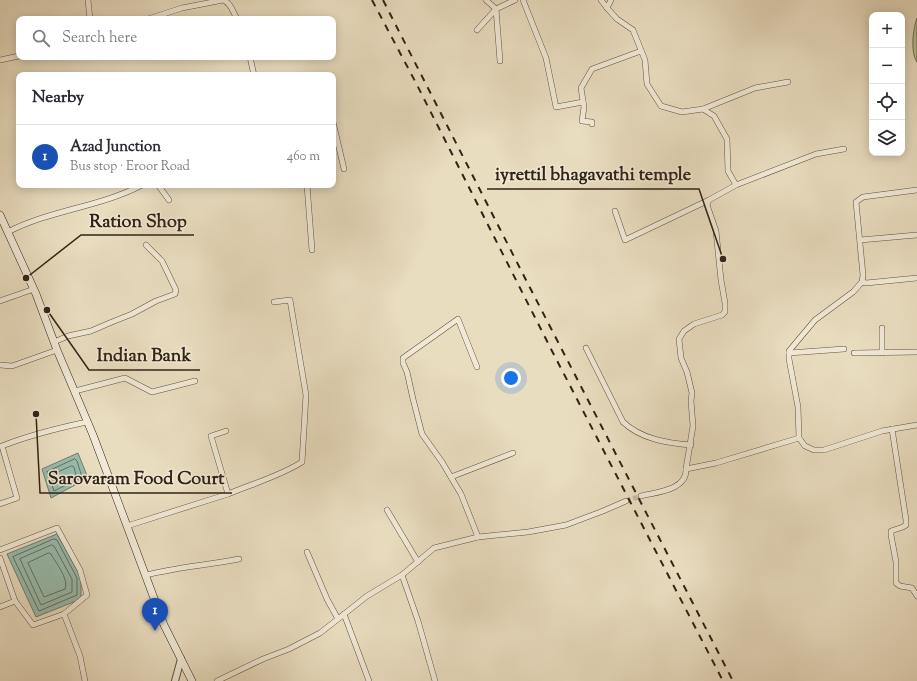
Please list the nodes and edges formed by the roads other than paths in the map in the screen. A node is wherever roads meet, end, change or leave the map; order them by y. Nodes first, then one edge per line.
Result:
1 (88, 0) edge
2 (486, 0) edge
3 (515, 0) edge
4 (523, 0) edge
5 (601, 0) edge
6 (611, 0) edge
7 (607, 8) junction
8 (496, 9) junction
9 (90, 16) edge
10 (157, 16) edge
11 (235, 16) edge
12 (476, 30) dead end
13 (641, 51) junction
14 (16, 57) edge
15 (0, 60) edge
16 (251, 60) edge
17 (500, 61) dead end
18 (253, 72) edge
19 (788, 82) dead end
20 (583, 102) junction
21 (703, 109) junction
22 (592, 124) dead end
23 (336, 135) edge
24 (844, 149) dead end
25 (344, 169) dead end
26 (736, 185) junction
27 (134, 188) edge
28 (160, 188) edge
29 (307, 188) edge
30 (917, 190) edge
31 (169, 200) dead end
32 (709, 200) junction
33 (615, 211) dead end
34 (0, 215) edge
35 (8, 232) junction
36 (917, 235) edge
37 (860, 240) junction
38 (146, 245) dead end
39 (312, 250) dead end
40 (917, 278) edge
41 (862, 282) junction
42 (34, 289) junction
43 (0, 301) edge
44 (274, 302) dead end
45 (882, 328) dead end
46 (54, 342) junction
47 (586, 348) dead end
48 (844, 349) dead end
49 (57, 350) junction
50 (917, 352) edge
51 (789, 353) junction
52 (854, 353) dead end
53 (882, 353) junction
54 (0, 365) edge
55 (477, 367) dead end
56 (194, 381) dead end
57 (75, 391) junction
58 (87, 422) junction
59 (917, 425) edge
60 (892, 429) junction
61 (226, 431) dead end
62 (799, 438) junction
63 (690, 445) junction
64 (513, 453) dead end
65 (686, 468) junction
66 (451, 477) junction
67 (228, 494) junction
68 (641, 496) tunnel mouth
69 (626, 501) tunnel mouth
70 (0, 504) edge
71 (388, 510) dead end
72 (127, 526) junction
73 (478, 537) junction
74 (0, 550) edge
75 (307, 552) dead end
76 (0, 558) edge
77 (240, 559) dead end
78 (418, 562) junction
79 (146, 574) junction
80 (402, 575) junction
81 (917, 596) edge
82 (15, 601) junction
83 (0, 607) edge
84 (64, 614) junction
85 (344, 614) junction
86 (338, 619) junction
87 (181, 659) junction
88 (85, 681) edge
89 (175, 681) edge
90 (192, 681) edge
91 (217, 681) edge
92 (369, 681) edge
93 (435, 681) edge

1 - 9 street
2 - 8 street
3 - 8 street
4 - 20 street
5 - 7 street
6 - 7 street
7 - 13 street
8 - 12 street
8 - 17 street
10 - 11 street
13 - 20 street
13 - 21 street
14 - 15 street
16 - 18 street
19 - 21 street
20 - 22 street
21 - 26 street
23 - 25 street
24 - 26 street
26 - 32 street
27 - 35 street
28 - 31 street
29 - 39 street
30 - 37 street
32 - 33 street
32 - 63 street
34 - 35 main road
35 - 42 main road
36 - 37 street
37 - 41 street
38 - 46 street
40 - 41 street
41 - 51 street
42 - 43 street
42 - 46 main road
44 - 67 street
45 - 53 street
46 - 49 main road
47 - 63 street
48 - 51 street
49 - 54 street
49 - 57 main road
50 - 53 street
51 - 62 street
52 - 53 street
55 - 66 street
56 - 57 street
57 - 58 main road
58 - 70 street
58 - 72 main road
59 - 60 street
60 - 62 street
60 - 81 street
61 - 67 street
62 - 65 street
63 - 65 street
64 - 66 street
65 - 68 street
66 - 73 street
67 - 72 street
69 - 73 street
71 - 78 street
72 - 79 main road
73 - 78 street
74 - 84 street
75 - 86 street
76 - 82 street
77 - 79 street
78 - 80 street
79 - 87 main road
80 - 85 street
80 - 93 street
82 - 83 street
82 - 84 street
84 - 88 street
85 - 86 street
85 - 92 street
86 - 91 street
87 - 89 street
87 - 90 main road

